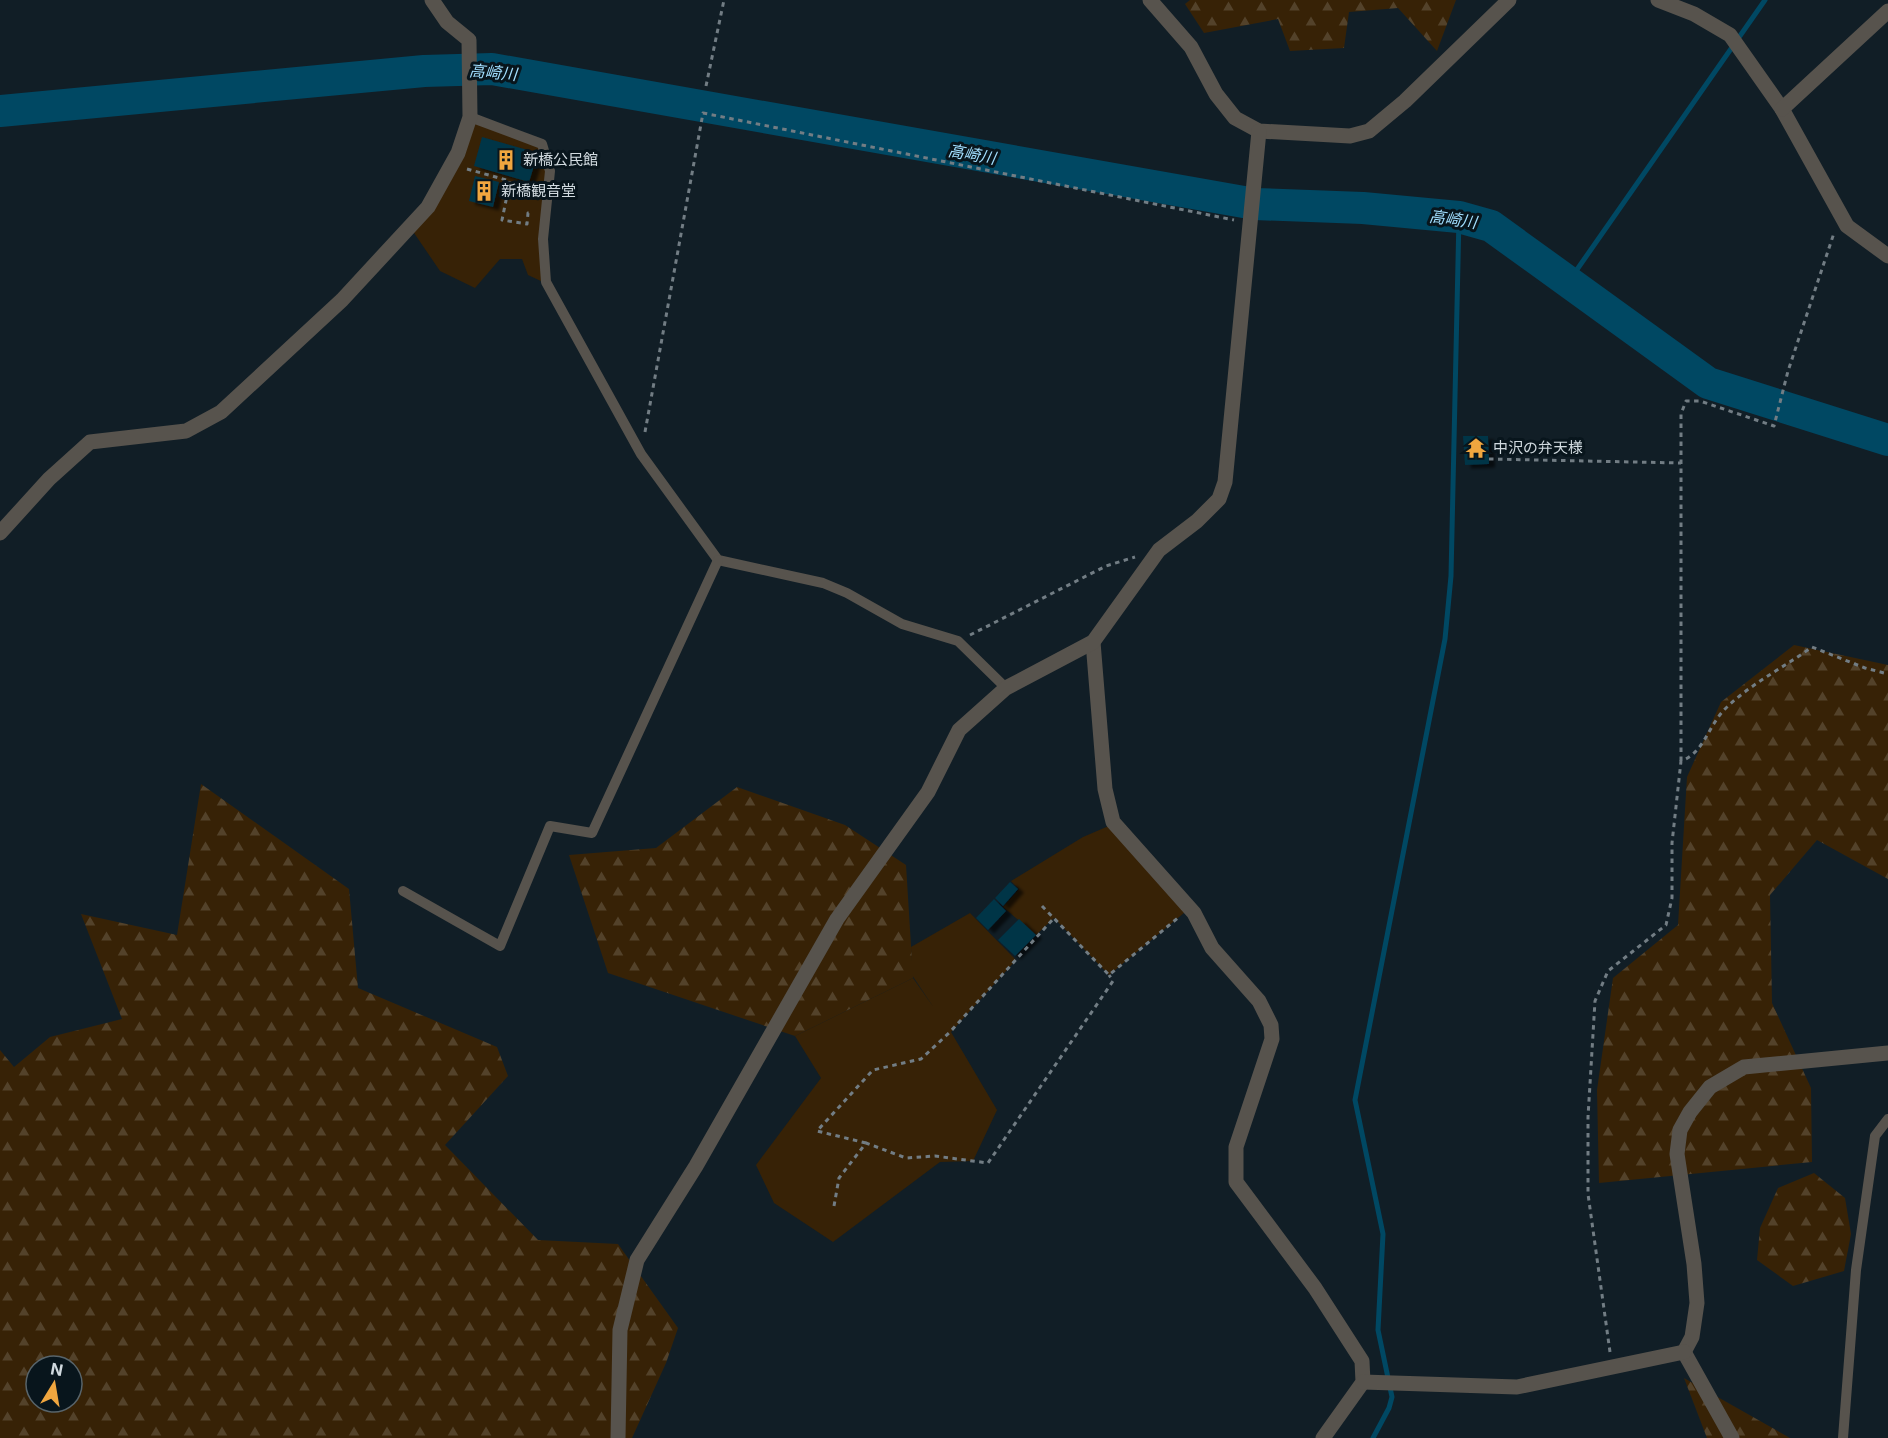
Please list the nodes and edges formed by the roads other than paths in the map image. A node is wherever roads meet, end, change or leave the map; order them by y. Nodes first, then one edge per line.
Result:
1 (432, 0) edge
2 (1150, 0) edge
3 (1509, 0) edge
4 (1658, 0) edge
5 (1888, 11) edge
6 (1782, 109) junction
7 (470, 117) junction
8 (1259, 131) junction
9 (1888, 256) edge
10 (0, 533) edge
11 (718, 560) junction
12 (1093, 642) junction
13 (1006, 688) junction
14 (403, 891) dead end
15 (1888, 1053) edge
16 (1888, 1119) edge
17 (1684, 1352) junction
18 (1363, 1382) junction
19 (618, 1438) edge
20 (1323, 1438) edge
21 (1732, 1438) edge
22 (1843, 1438) edge

1 - 7 street
2 - 8 street
3 - 8 street
4 - 6 street
5 - 6 street
6 - 9 street
7 - 10 street
7 - 11 lane
8 - 12 street
11 - 13 lane
11 - 14 lane
12 - 13 street
12 - 18 street
13 - 19 street
15 - 17 street
16 - 22 lane
17 - 18 street
17 - 21 street
18 - 20 street

